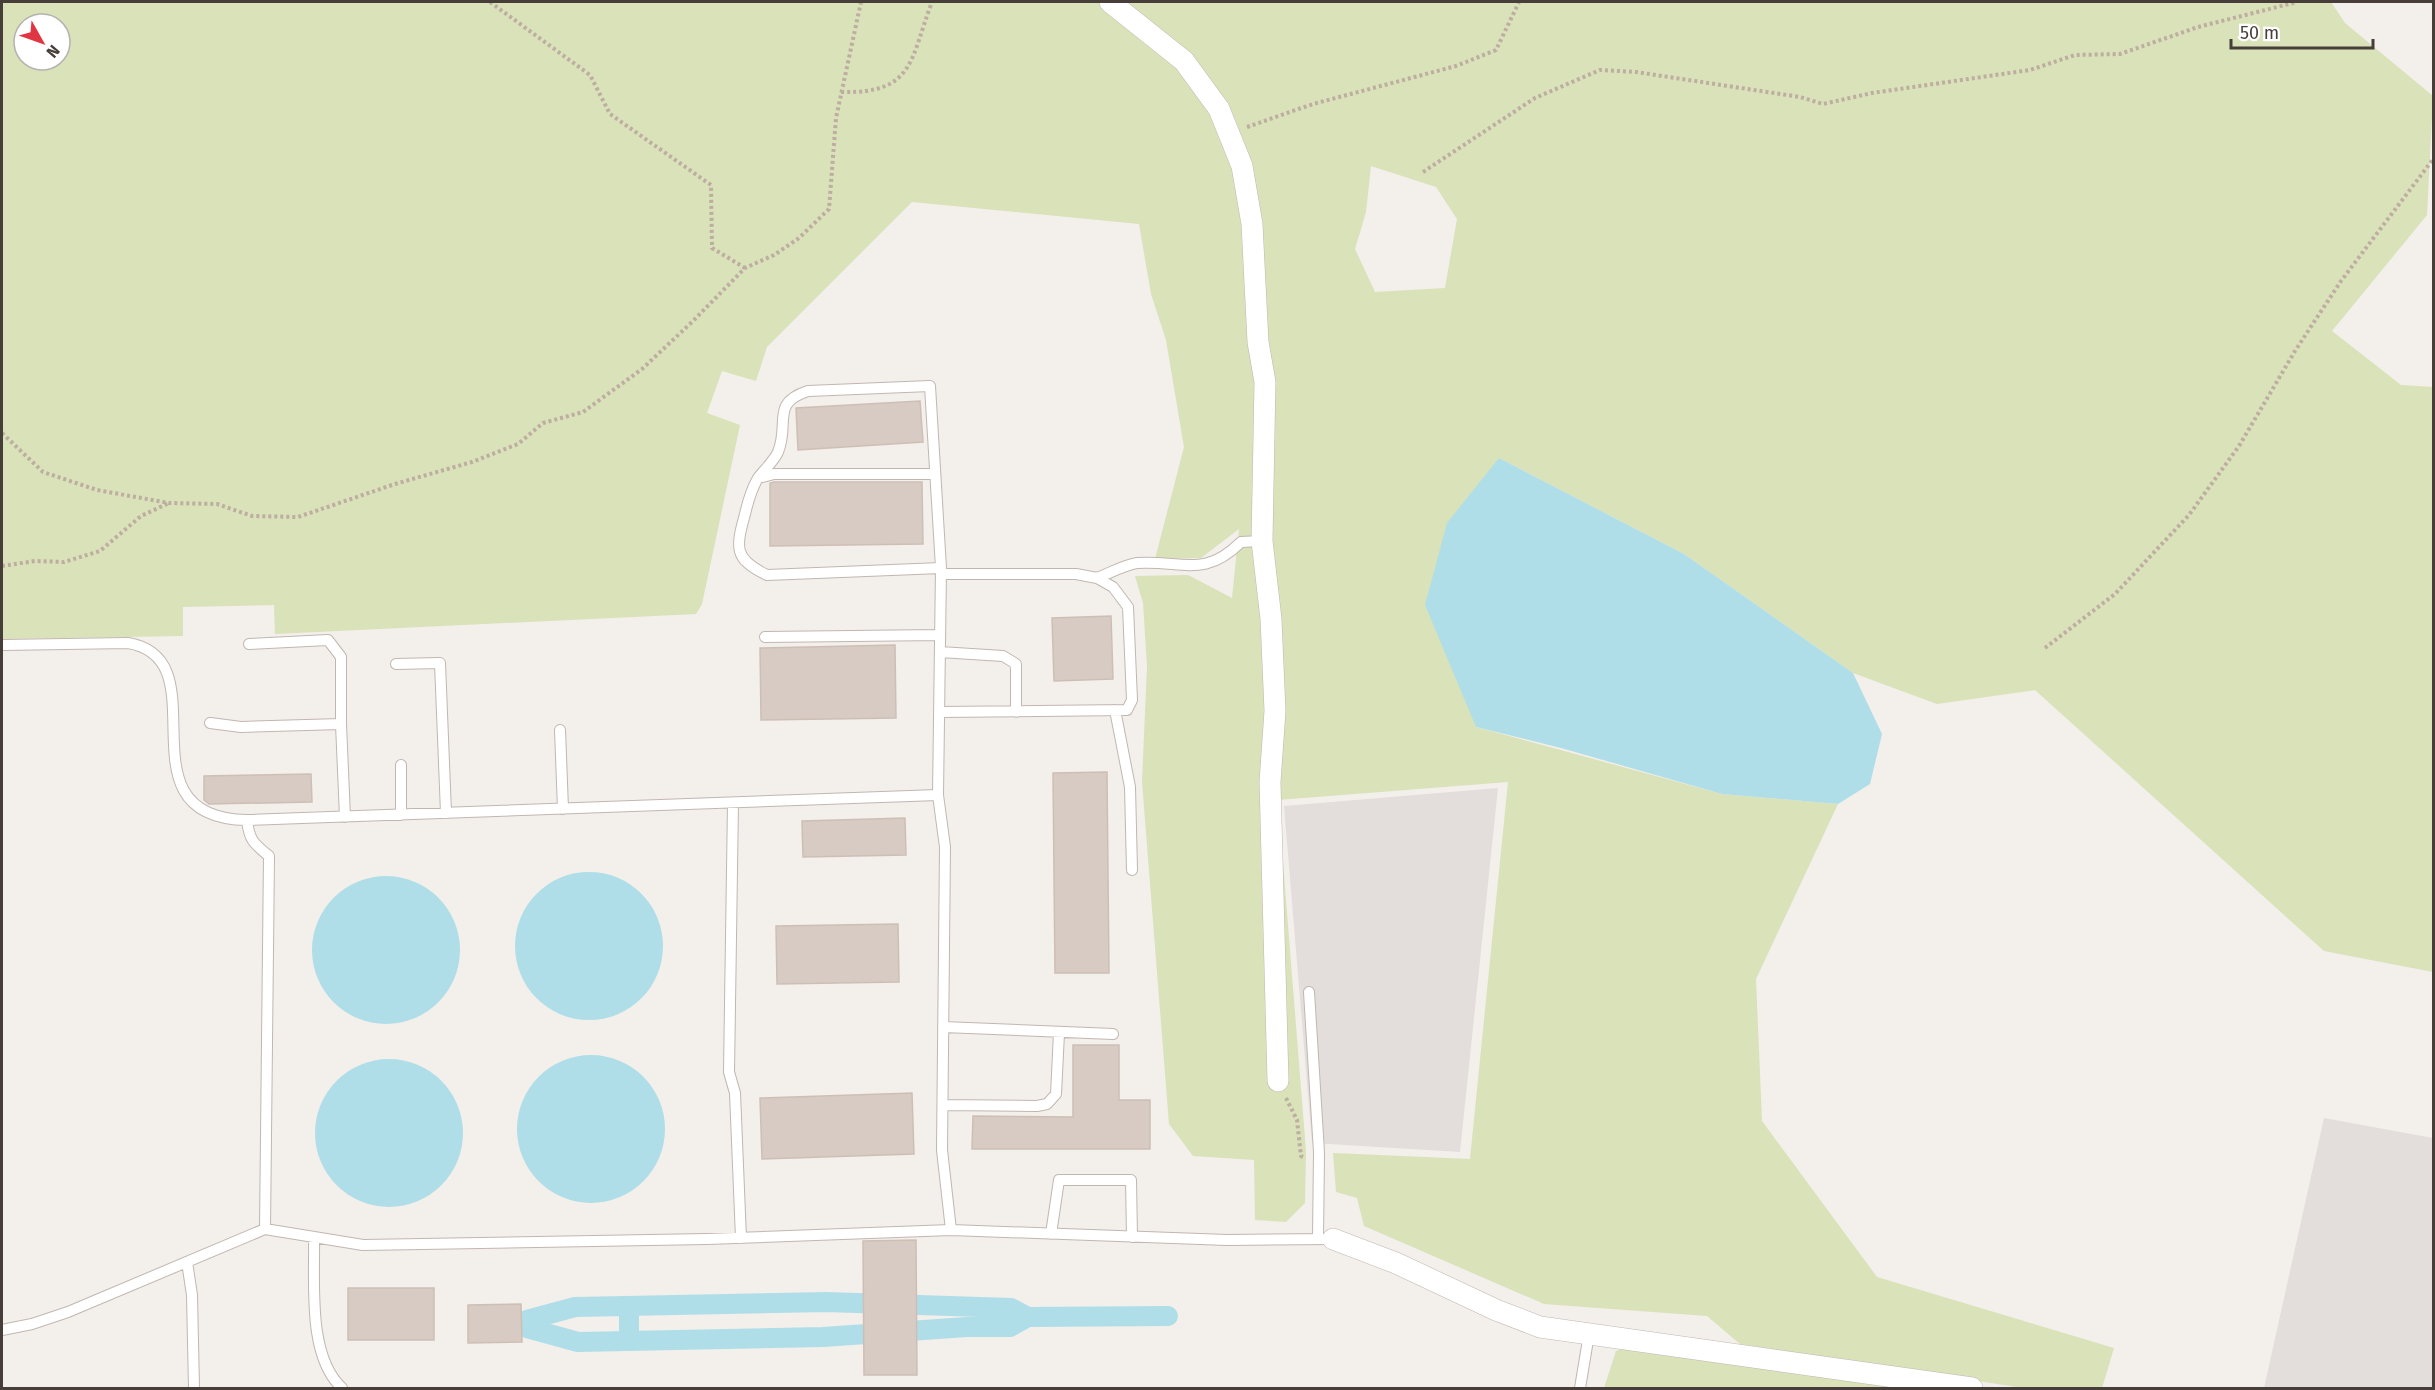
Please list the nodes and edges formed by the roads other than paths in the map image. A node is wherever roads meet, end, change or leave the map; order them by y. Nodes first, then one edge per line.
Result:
1 (1110, 2) edge
2 (935, 474) junction
3 (758, 478) junction
4 (1262, 541) junction
5 (941, 571) junction
6 (1098, 578) junction
7 (940, 635) junction
8 (765, 637) dead end
9 (249, 644) dead end
10 (2, 645) edge
11 (940, 652) junction
12 (396, 664) dead end
13 (1115, 710) junction
14 (939, 712) junction
15 (1016, 712) junction
16 (210, 723) dead end
17 (341, 724) junction
18 (560, 730) dead end
19 (400, 765) dead end
20 (938, 795) junction
21 (733, 803) junction
22 (563, 809) junction
23 (446, 813) junction
24 (401, 815) junction
25 (345, 817) junction
26 (247, 820) junction
27 (1132, 870) dead end
28 (1309, 992) dead end
29 (944, 1027) junction
30 (1059, 1033) junction
31 (1113, 1034) dead end
32 (1278, 1082) road end
33 (943, 1105) junction
34 (265, 1229) junction
35 (951, 1230) junction
36 (1051, 1234) junction
37 (314, 1237) junction
38 (1132, 1237) junction
39 (741, 1238) junction
40 (1325, 1239) junction
41 (187, 1262) junction
42 (2, 1330) edge
43 (1589, 1334) junction
44 (194, 1389) edge
45 (342, 1389) edge
46 (1580, 1389) edge
47 (1972, 1389) edge

1 - 4 street
2 - 3 lane
2 - 3 lane
2 - 5 lane
3 - 5 lane
4 - 6 lane
4 - 32 street
5 - 6 lane
5 - 7 lane
6 - 13 lane
7 - 8 lane
7 - 11 lane
9 - 17 lane
10 - 26 lane
11 - 14 lane
11 - 15 lane
12 - 23 lane
13 - 15 lane
13 - 27 lane
14 - 15 lane
14 - 20 lane
16 - 17 lane
17 - 25 lane
18 - 22 lane
19 - 24 lane
20 - 21 lane
20 - 29 lane
21 - 22 lane
21 - 39 lane
22 - 23 lane
23 - 24 lane
24 - 25 lane
25 - 26 lane
26 - 34 lane
28 - 40 lane
29 - 30 lane
29 - 33 lane
30 - 31 lane
30 - 33 lane
33 - 35 lane
34 - 37 lane
34 - 41 lane
35 - 36 lane
35 - 39 lane
36 - 38 lane
36 - 38 lane
37 - 39 lane
37 - 45 lane
38 - 40 lane
40 - 43 street
41 - 42 lane
41 - 44 lane
43 - 46 lane
43 - 47 street

